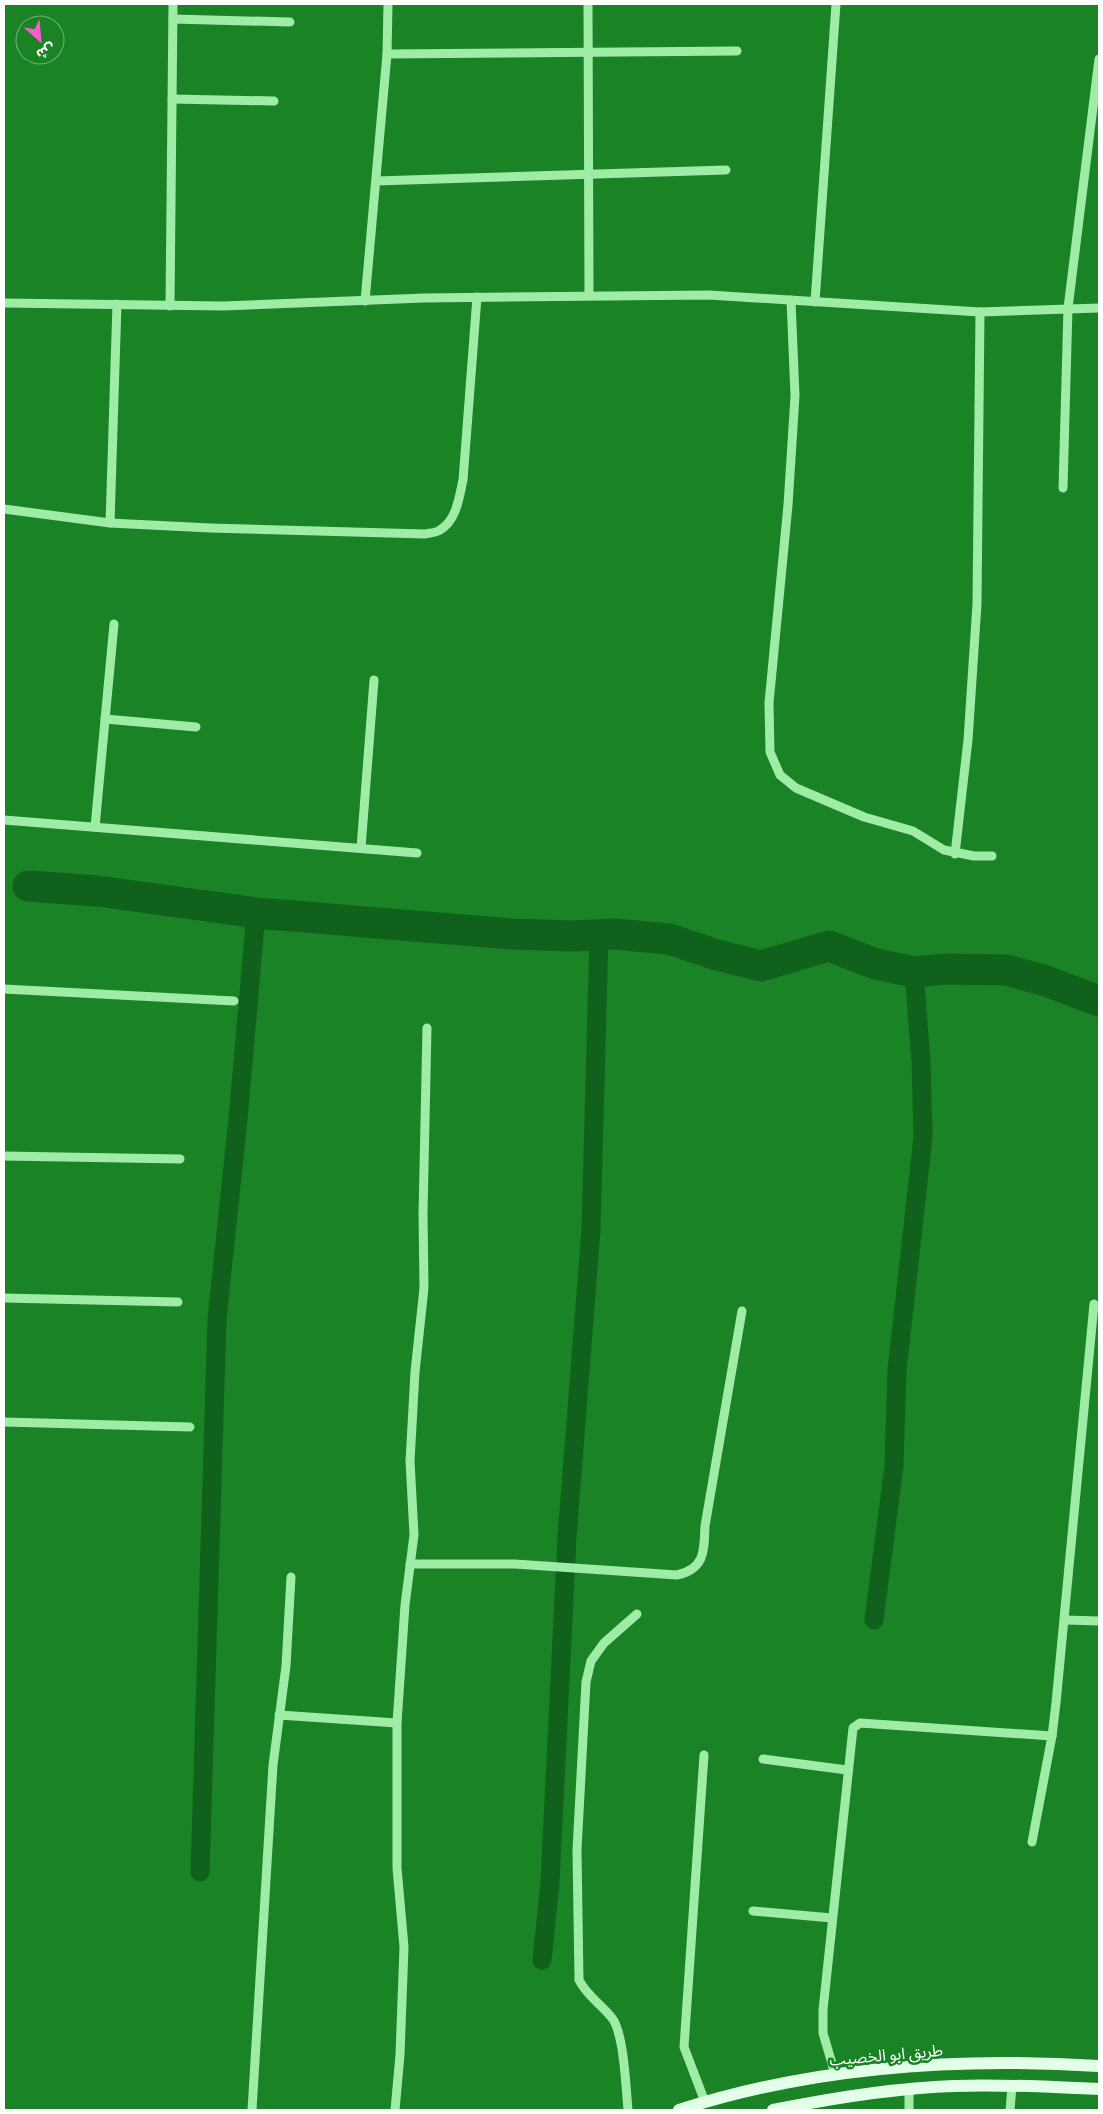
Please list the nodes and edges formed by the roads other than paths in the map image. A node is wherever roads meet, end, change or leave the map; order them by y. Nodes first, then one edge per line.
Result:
1 (173, 4) edge
2 (388, 4) edge
3 (588, 4) edge
4 (836, 4) edge
5 (173, 19) junction
6 (290, 22) dead end
7 (737, 51) dead end
8 (387, 54) junction
9 (588, 54) junction
10 (1099, 61) edge
11 (172, 99) junction
12 (274, 101) dead end
13 (726, 170) dead end
14 (589, 174) junction
15 (376, 181) junction
16 (589, 295) junction
17 (477, 297) junction
18 (365, 300) junction
19 (791, 300) junction
20 (815, 302) junction
21 (4, 303) edge
22 (117, 304) junction
23 (170, 306) junction
24 (1068, 308) junction
25 (1099, 308) edge
26 (980, 312) junction
27 (1064, 488) dead end
28 (4, 508) edge
29 (110, 523) junction
30 (114, 624) dead end
31 (374, 680) dead end
32 (105, 719) junction
33 (196, 727) dead end
34 (4, 820) edge
35 (95, 827) junction
36 (361, 848) junction
37 (417, 853) dead end
38 (955, 854) junction
39 (992, 856) dead end
40 (4, 989) edge
41 (234, 1001) dead end
42 (427, 1028) dead end
43 (4, 1156) edge
44 (180, 1160) dead end
45 (4, 1298) edge
46 (178, 1302) dead end
47 (1094, 1304) dead end
48 (742, 1311) dead end
49 (4, 1422) edge
50 (190, 1427) dead end
51 (410, 1564) junction
52 (291, 1577) dead end
53 (637, 1614) dead end
54 (1065, 1620) junction
55 (1099, 1621) edge
56 (279, 1715) junction
57 (397, 1723) junction
58 (1052, 1736) junction
59 (704, 1755) dead end
60 (763, 1759) dead end
61 (847, 1770) junction
62 (1032, 1842) dead end
63 (753, 1911) dead end
64 (832, 1918) junction
65 (1099, 2066) edge
66 (835, 2074) junction
67 (1012, 2086) junction
68 (909, 2089) junction
69 (1099, 2089) edge
70 (705, 2102) junction
71 (252, 2110) edge
72 (394, 2110) edge
73 (628, 2110) edge
74 (678, 2110) edge
75 (773, 2110) edge
76 (909, 2110) edge
77 (1010, 2110) edge

1 - 5 street
2 - 8 street
3 - 9 street
4 - 20 street
5 - 6 street
5 - 11 street
7 - 9 street
8 - 9 street
8 - 15 street
9 - 14 street
10 - 24 street
11 - 12 street
11 - 23 street
13 - 14 street
14 - 15 street
14 - 16 street
15 - 18 street
16 - 17 street
16 - 19 street
17 - 18 street
17 - 29 street
18 - 23 street
19 - 20 street
19 - 38 street
20 - 26 street
21 - 22 street
22 - 23 street
22 - 29 street
24 - 25 street
24 - 26 street
24 - 27 street
26 - 38 street
28 - 29 street
30 - 32 street
31 - 36 street
32 - 33 street
32 - 35 street
34 - 35 street
35 - 36 street
36 - 37 street
38 - 39 street
40 - 41 street
42 - 51 street
43 - 44 street
45 - 46 street
47 - 54 street
48 - 51 street
49 - 50 street
51 - 57 street
52 - 56 street
53 - 73 street
54 - 55 street
54 - 58 street
56 - 57 street
56 - 71 street
57 - 72 street
58 - 61 street
58 - 62 street
59 - 70 street
60 - 61 street
61 - 64 street
63 - 64 street
64 - 66 street
65 - 66 main road, طريق ابو الخصيب
66 - 70 main road, طريق ابو الخصيب
67 - 68 main road
67 - 69 main road
67 - 77 street
68 - 75 main road
68 - 76 street
70 - 74 main road, طريق ابو الخصيب

